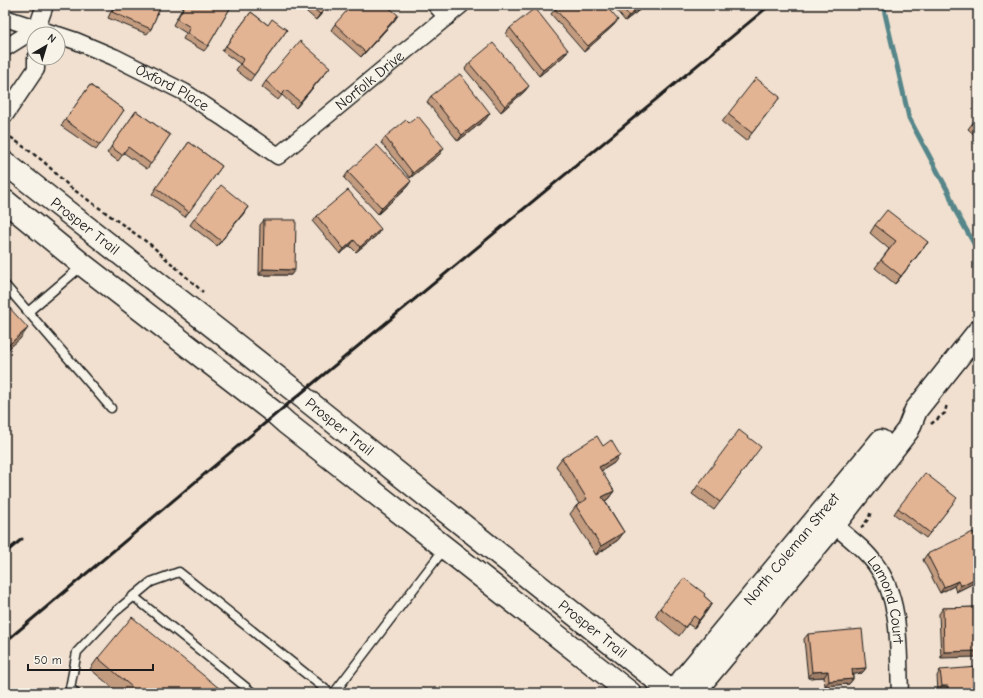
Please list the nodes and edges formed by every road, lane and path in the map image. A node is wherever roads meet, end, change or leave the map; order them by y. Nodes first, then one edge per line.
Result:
1 (45, 5) edge
2 (461, 5) edge
3 (442, 11) edge
4 (5, 18) edge
5 (38, 26) edge
6 (26, 27) edge
7 (26, 36) edge
8 (66, 38) edge
9 (5, 48) edge
10 (36, 66) edge
11 (5, 115) edge
12 (5, 134) edge
13 (278, 156) joint
14 (5, 163) edge
15 (5, 202) edge
16 (83, 265) junction
17 (5, 285) edge
18 (205, 294) dead end
19 (28, 312) junction
20 (978, 332) edge
21 (111, 408) dead end
22 (916, 410) junction
23 (834, 525) junction
24 (444, 548) junction
25 (133, 596) junction
26 (76, 693) edge
27 (253, 693) edge
28 (330, 693) edge
29 (334, 693) edge
30 (630, 693) edge
31 (672, 693) edge
32 (692, 693) edge
33 (900, 693) edge

1 - 5 street
2 - 3 street, Norfolk Drive
3 - 13 street, Norfolk Drive
4 - 6 street
7 - 9 street
8 - 13 street, Oxford Place
10 - 11 street
12 - 18 path
14 - 31 main road, Prosper Trail
15 - 16 main road, Prosper Trail
16 - 19 lane
16 - 24 main road, Prosper Trail
17 - 19 lane
19 - 21 lane
20 - 22 main road, North Coleman Street
22 - 23 main road, North Coleman Street
22 - 31 main road, North Coleman Street
23 - 32 main road, North Coleman Street
23 - 33 street, Lamond Court
24 - 29 lane
24 - 30 main road, Prosper Trail
25 - 26 lane
25 - 27 lane
25 - 28 lane

